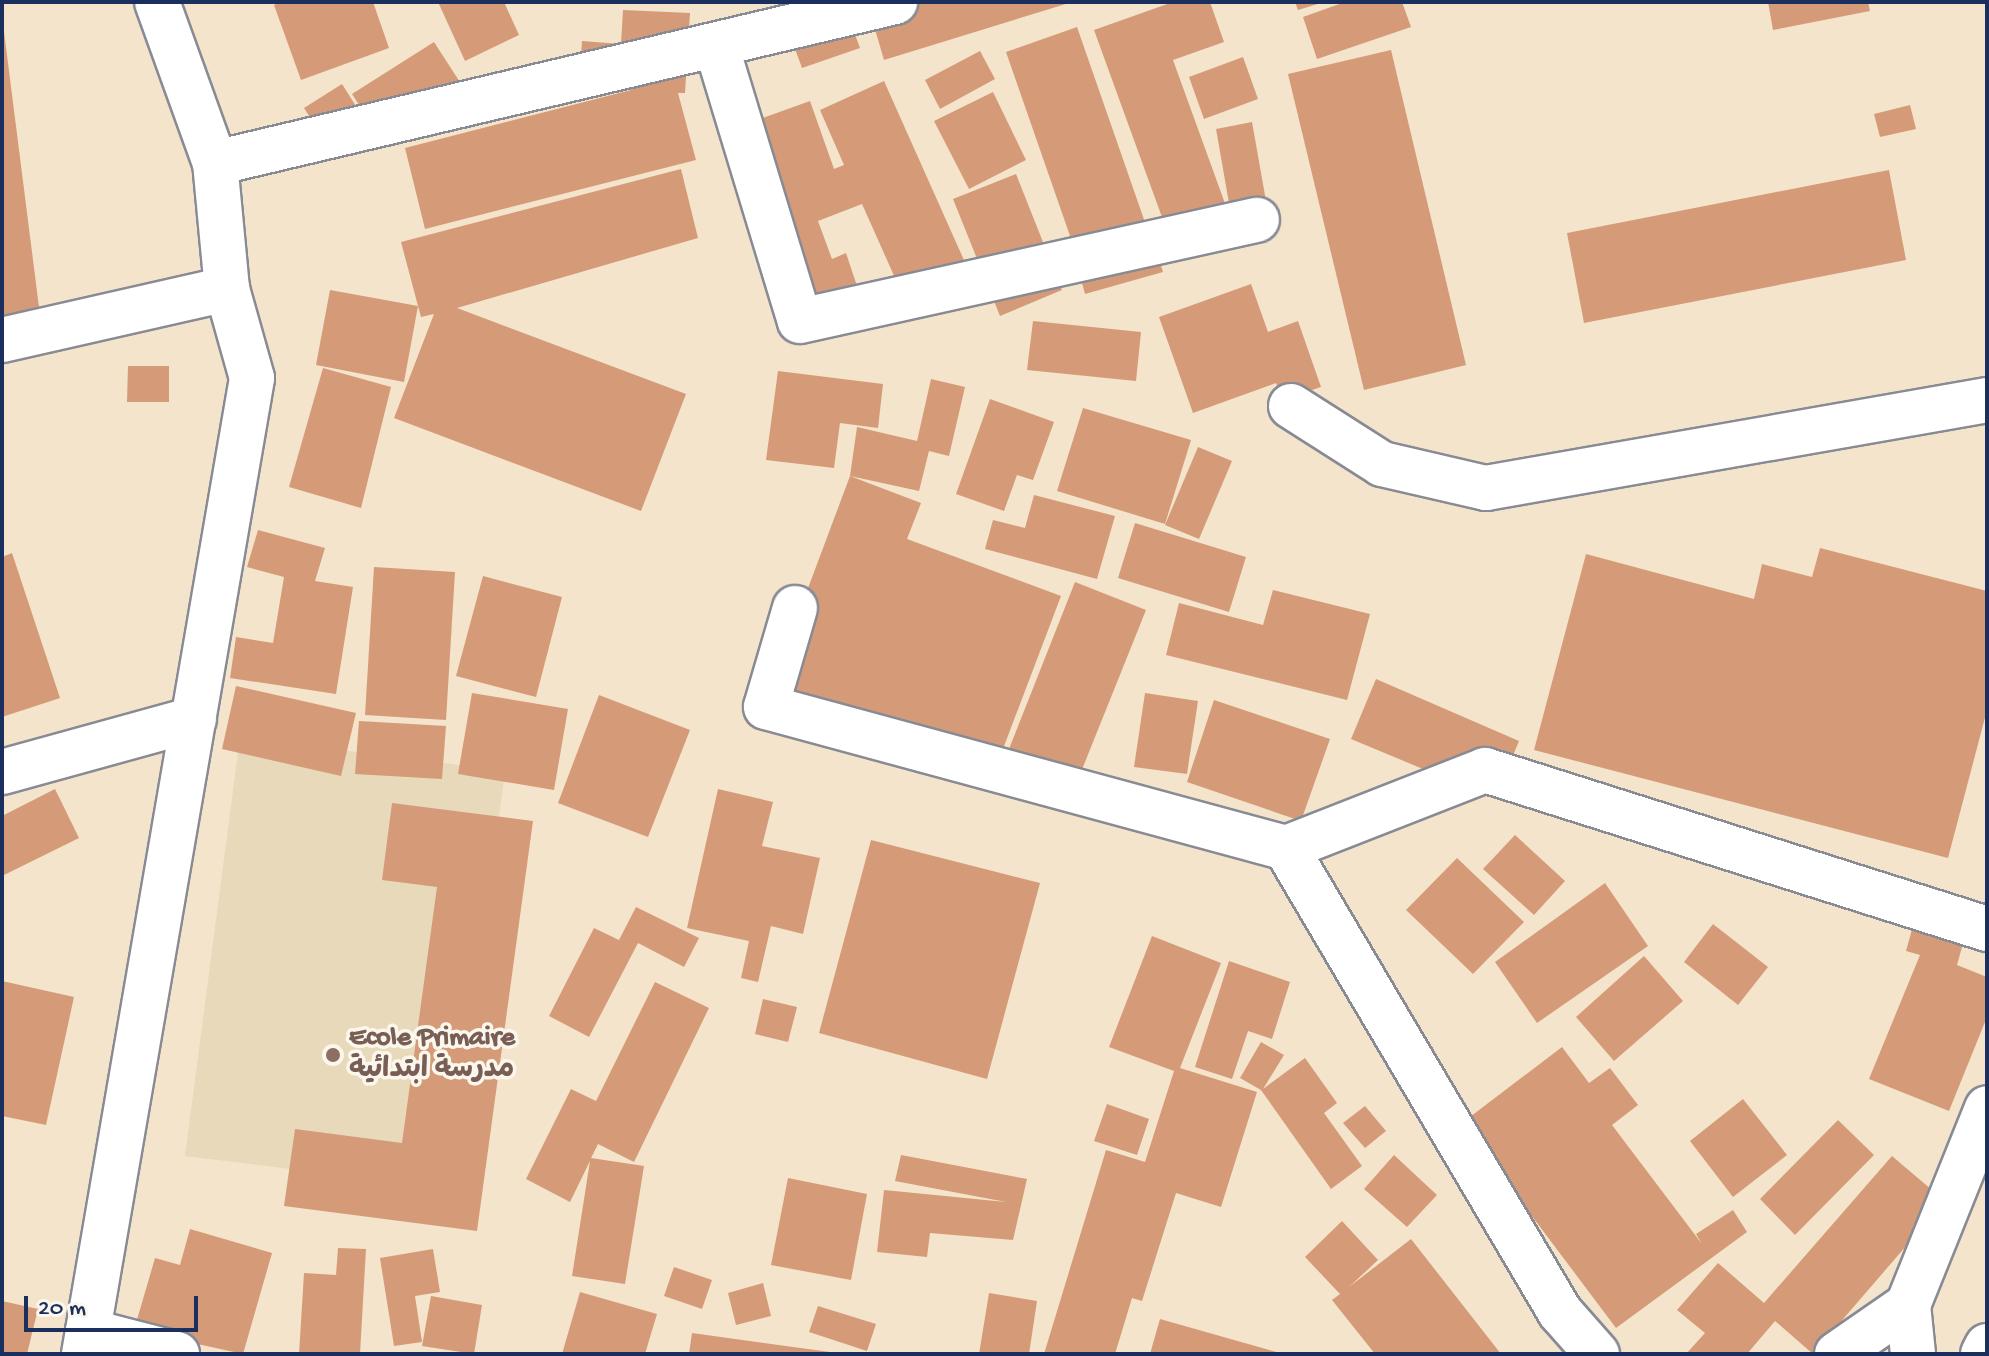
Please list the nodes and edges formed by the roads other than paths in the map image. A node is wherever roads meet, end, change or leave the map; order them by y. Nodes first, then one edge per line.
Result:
1 (157, 2) edge
2 (895, 2) edge
3 (716, 45) junction
4 (215, 163) junction
5 (1257, 220) dead end
6 (227, 289) junction
7 (2, 340) edge
8 (1987, 400) edge
9 (1291, 406) dead end
10 (795, 608) dead end
11 (194, 719) junction
12 (2, 772) edge
13 (1286, 848) junction
14 (1987, 929) edge
15 (1987, 1108) edge
16 (1908, 1305) junction
17 (86, 1342) edge
18 (1987, 1346) edge
19 (177, 1354) edge
20 (1597, 1354) edge
21 (1837, 1354) edge
22 (1913, 1354) edge
23 (1983, 1354) edge

1 - 4 street
2 - 3 street
3 - 4 street
3 - 5 street
4 - 6 street
6 - 7 street
6 - 11 street
8 - 9 street
10 - 13 street
11 - 12 street
11 - 17 street
13 - 14 street
13 - 20 street
15 - 16 street
16 - 21 street
16 - 22 street
17 - 19 street
18 - 23 street

